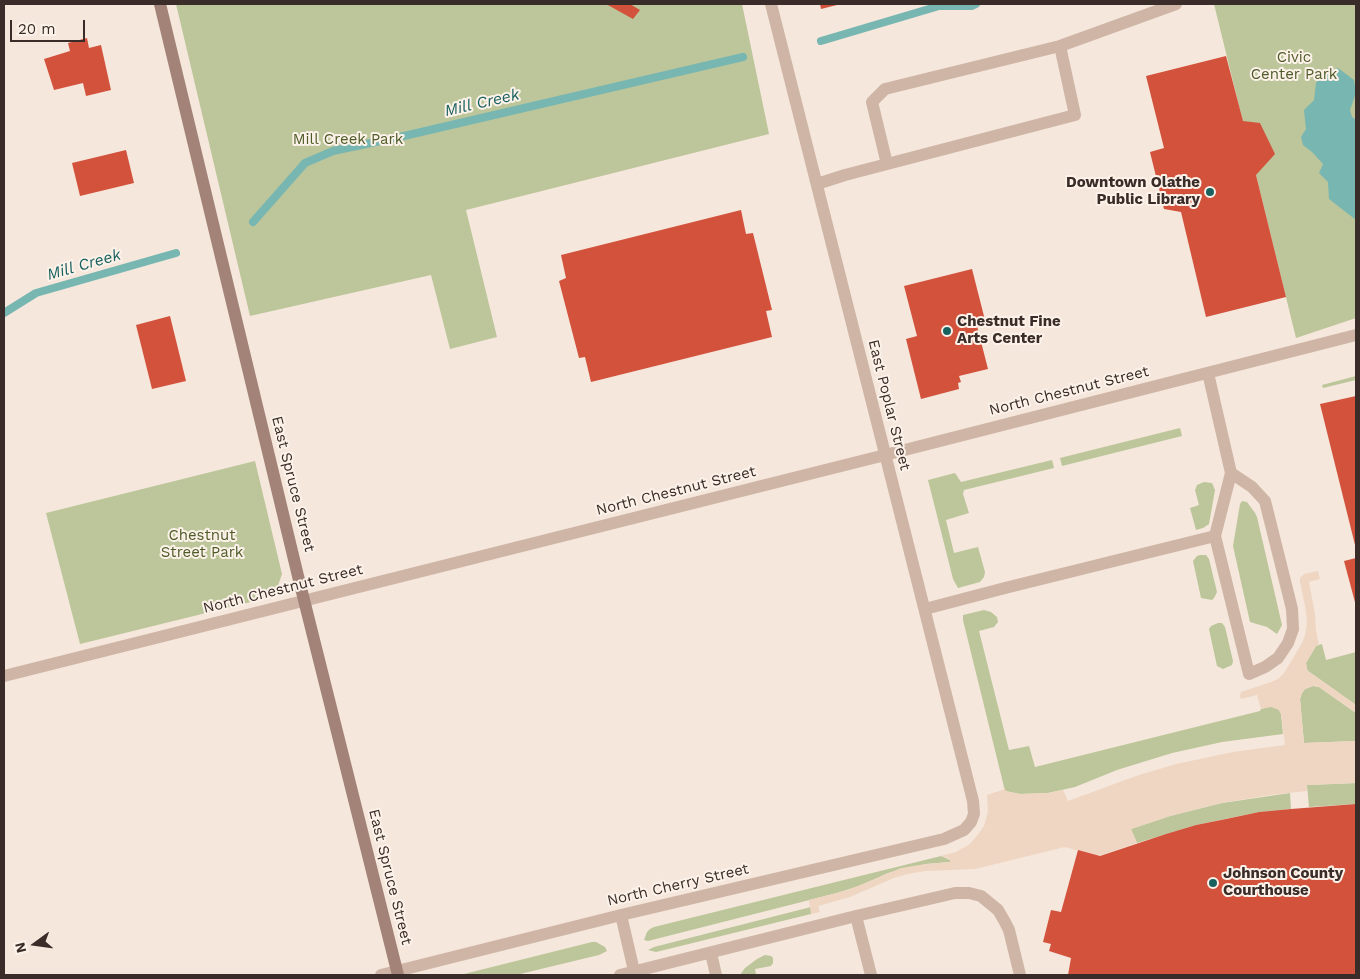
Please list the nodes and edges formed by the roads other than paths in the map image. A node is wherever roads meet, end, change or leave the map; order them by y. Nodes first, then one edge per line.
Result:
1 (160, 4) edge
2 (771, 4) edge
3 (1176, 4) edge
4 (1060, 46) junction
5 (887, 164) junction
6 (817, 184) junction
7 (1356, 335) edge
8 (1208, 372) junction
9 (886, 455) junction
10 (1231, 472) junction
11 (1215, 536) junction
12 (304, 601) junction
13 (925, 610) junction
14 (4, 676) edge
15 (974, 814) joint
16 (621, 915) junction
17 (856, 916) junction
18 (711, 953) junction
19 (397, 973) edge
20 (635, 974) edge
21 (381, 975) edge
22 (620, 975) edge
23 (716, 975) edge
24 (871, 975) edge
25 (1020, 975) edge

1 - 12 street, East Spruce Street
2 - 6 street, East Poplar Street
3 - 4 street
4 - 5 street
4 - 5 street
5 - 6 street
6 - 9 street, East Poplar Street
7 - 8 street, North Chestnut Street
8 - 9 street, North Chestnut Street
8 - 10 street
9 - 12 street, North Chestnut Street
9 - 13 street, East Poplar Street
10 - 11 street
10 - 11 street
11 - 13 street
12 - 14 street, North Chestnut Street
12 - 19 street, East Spruce Street
13 - 15 street, East Poplar Street
15 - 16 street, North Cherry Street
16 - 19 street, North Cherry Street
16 - 20 street
17 - 18 street
17 - 24 street
17 - 25 street
18 - 20 street
18 - 23 street
19 - 21 street, North Cherry Street
20 - 22 street

